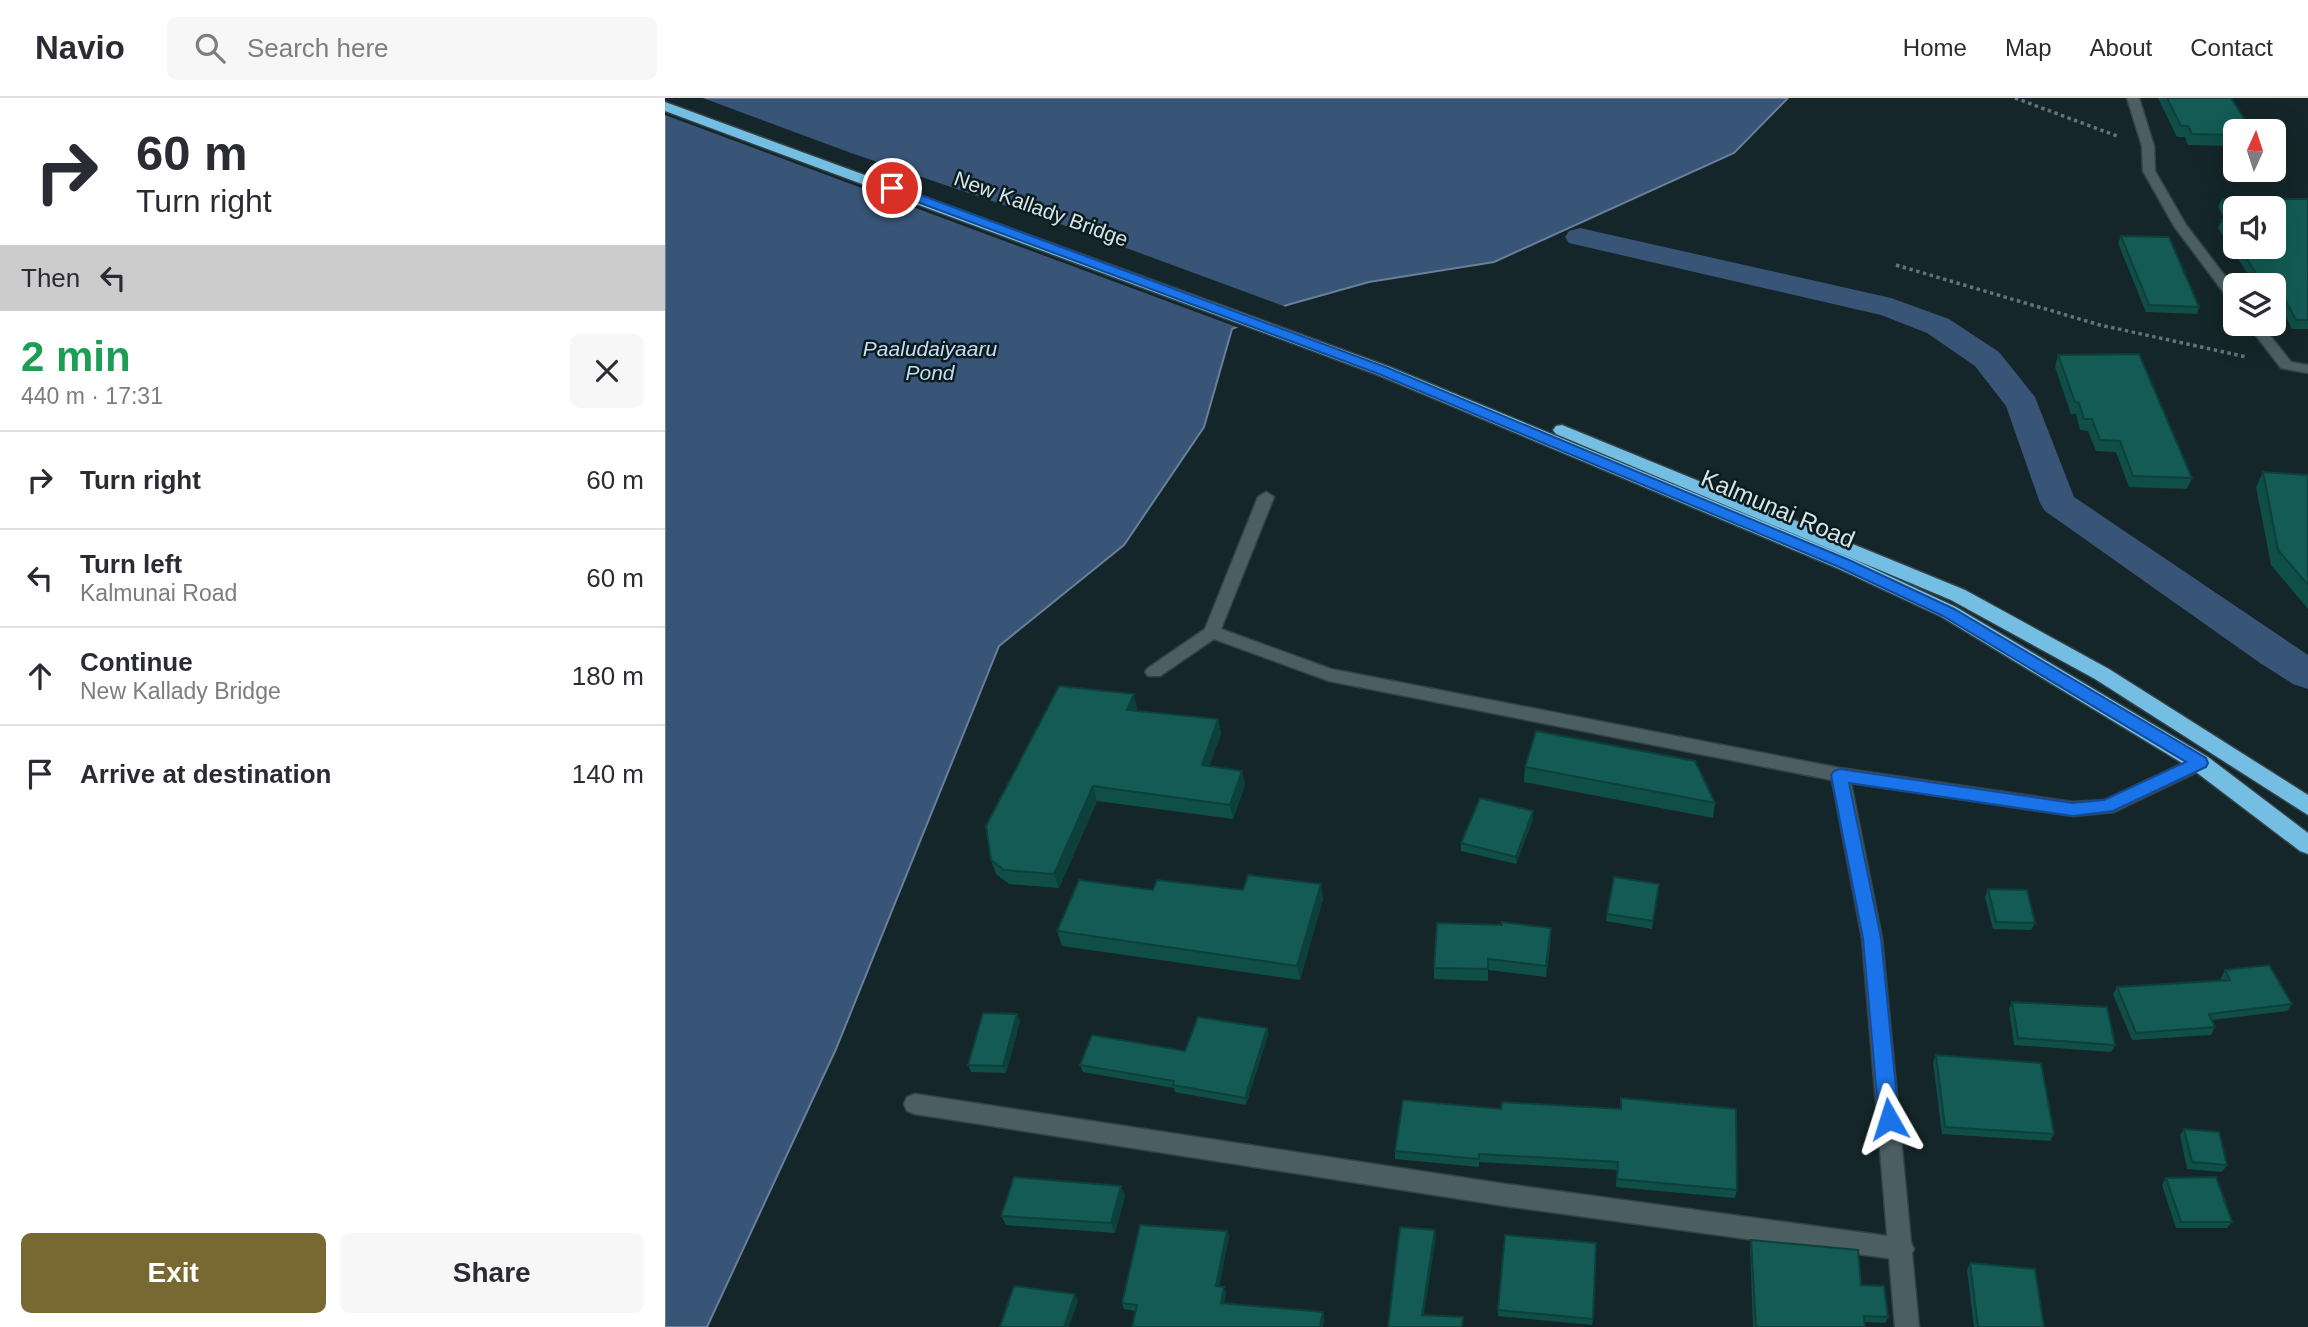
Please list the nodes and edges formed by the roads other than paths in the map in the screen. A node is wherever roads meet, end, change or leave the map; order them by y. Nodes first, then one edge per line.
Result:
1 (673, 98) edge
2 (2133, 98) edge
3 (665, 106) edge
4 (2223, 282) edge
5 (2263, 336) edge
6 (1389, 365) junction
7 (2308, 369) edge
8 (1266, 497) dead end
9 (1212, 632) junction
10 (1154, 672) dead end
11 (2200, 763) junction
12 (1840, 775) junction
13 (2308, 806) edge
14 (2308, 845) edge
15 (915, 1104) dead end
16 (1902, 1249) junction
17 (1907, 1327) edge

1 - 6 highway, New Kallady Bridge
2 - 4 street
3 - 6 highway, New Kallady Bridge
5 - 7 street
6 - 11 highway, Kalmunai Road
6 - 13 highway, Kalmunai Road
8 - 9 street
9 - 10 street
9 - 12 street
11 - 12 street
11 - 14 highway, Kalmunai Road
12 - 16 street
15 - 16 street
16 - 17 street

